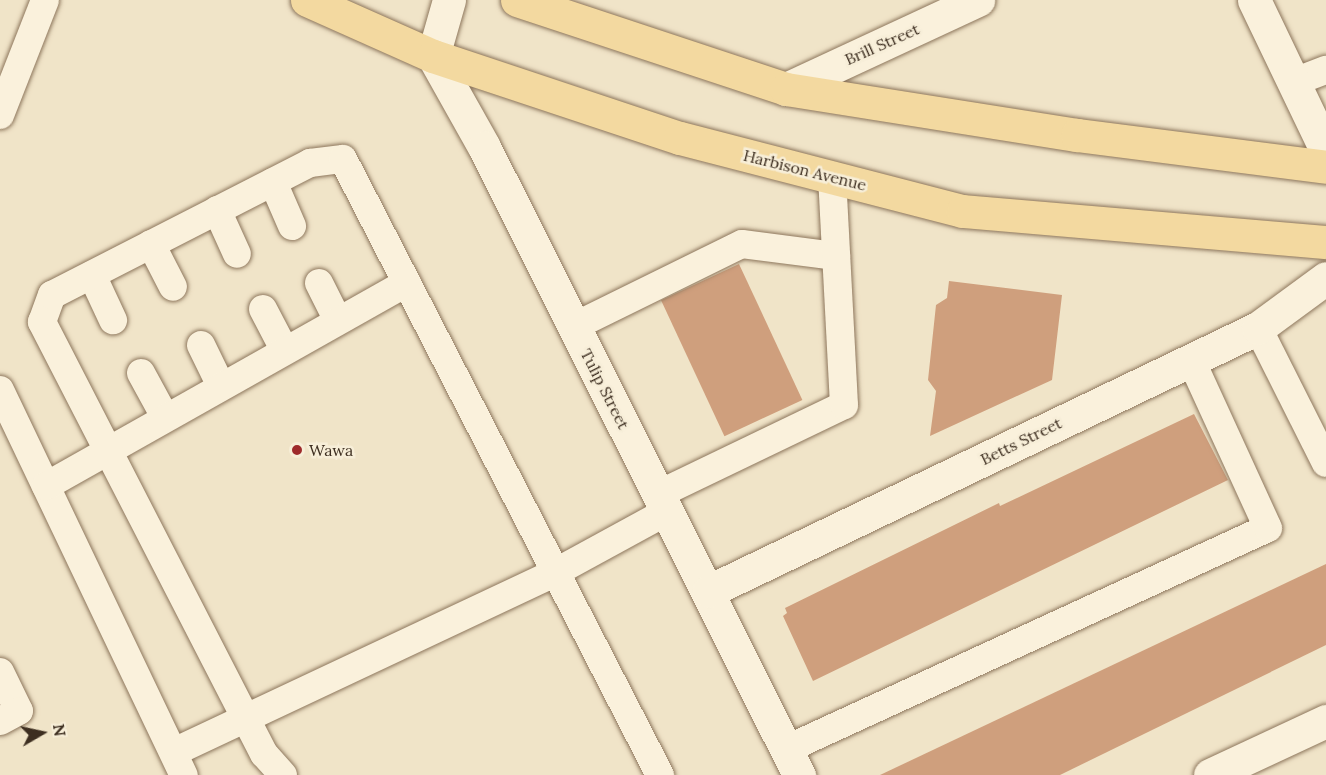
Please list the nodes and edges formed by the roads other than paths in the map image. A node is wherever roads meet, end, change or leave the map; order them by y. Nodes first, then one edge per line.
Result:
1 (45, 0) edge
2 (307, 0) edge
3 (449, 0) edge
4 (517, 0) edge
5 (978, 0) edge
6 (1254, 0) edge
7 (433, 56) junction
8 (1326, 70) edge
9 (1294, 82) junction
10 (786, 89) junction
11 (0, 115) edge
12 (1326, 150) edge
13 (1326, 167) edge
14 (832, 177) junction
15 (273, 182) junction
16 (217, 210) junction
17 (292, 226) dead end
18 (1326, 242) edge
19 (151, 244) junction
20 (237, 254) dead end
21 (836, 256) junction
22 (92, 275) junction
23 (1326, 278) edge
24 (319, 283) dead end
25 (407, 283) junction
26 (173, 287) dead end
27 (263, 309) dead end
28 (113, 320) dead end
29 (338, 321) junction
30 (573, 327) junction
31 (1258, 328) junction
32 (201, 345) dead end
33 (285, 351) junction
34 (1191, 360) junction
35 (141, 373) dead end
36 (221, 386) junction
37 (0, 390) edge
38 (165, 417) junction
39 (107, 449) junction
40 (1326, 463) edge
41 (46, 486) junction
42 (664, 503) junction
43 (556, 572) junction
44 (709, 591) junction
45 (0, 672) edge
46 (244, 717) junction
47 (0, 721) edge
48 (1326, 721) edge
49 (793, 762) edge
50 (179, 764) edge
51 (283, 775) edge
52 (660, 775) edge
53 (1210, 775) edge

1 - 11 lane
2 - 7 main road, Harbison Avenue
3 - 7 street
4 - 10 main road
5 - 10 street, Brill Street
6 - 9 street
7 - 14 main road, Harbison Avenue
7 - 30 street, Tulip Street
8 - 9 lane
9 - 12 street
10 - 13 main road
14 - 18 main road, Harbison Avenue
14 - 21 lane
15 - 16 lane
15 - 17 lane
15 - 25 lane
16 - 19 lane
16 - 20 lane
19 - 22 lane
19 - 26 lane
21 - 30 lane
21 - 42 lane
22 - 28 lane
22 - 39 lane
23 - 31 street, Betts Street
24 - 29 lane
25 - 29 lane
25 - 43 lane
27 - 33 lane
29 - 33 lane
30 - 42 street, Tulip Street
31 - 34 street, Betts Street
31 - 40 lane
32 - 36 lane
33 - 36 lane
34 - 44 street, Betts Street
34 - 49 lane
35 - 38 lane
36 - 38 lane
37 - 41 lane
38 - 39 lane
39 - 41 lane
39 - 46 lane
41 - 50 lane
42 - 43 lane
42 - 44 street, Tulip Street
43 - 46 lane
43 - 52 lane
44 - 49 street, Tulip Street
45 - 47 lane
46 - 50 lane
46 - 51 lane
48 - 53 street

